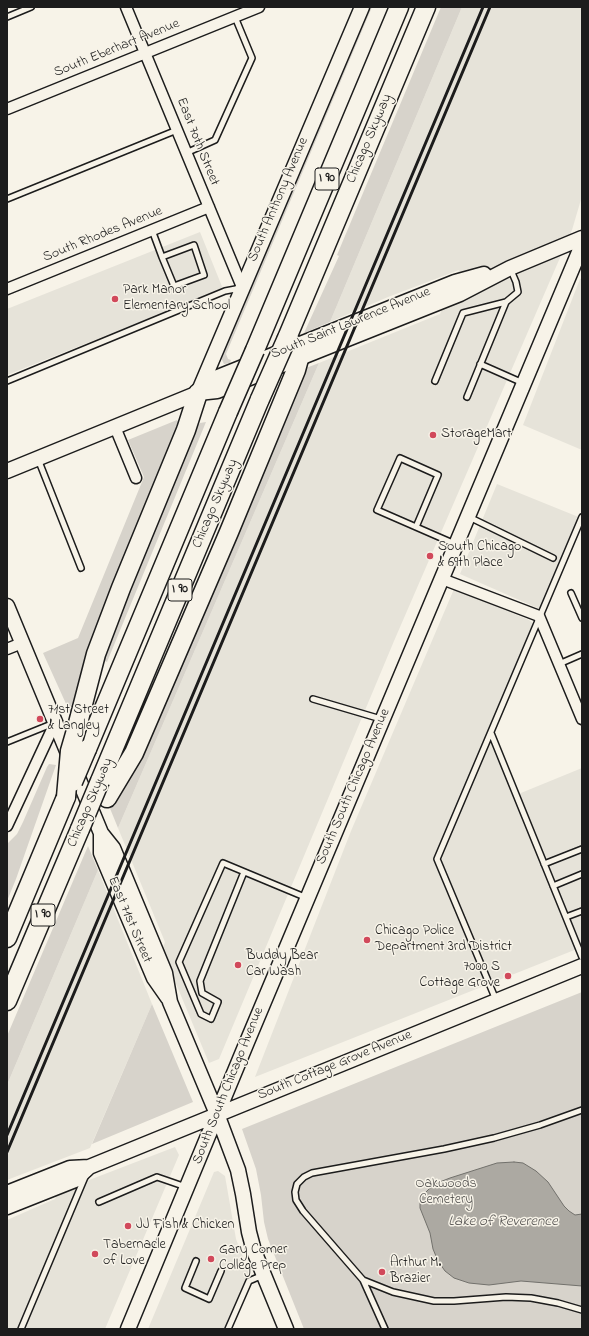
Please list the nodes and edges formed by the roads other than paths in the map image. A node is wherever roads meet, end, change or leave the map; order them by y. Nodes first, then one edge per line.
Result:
1 (31, 7) edge
2 (126, 7) edge
3 (259, 7) edge
4 (362, 7) edge
5 (399, 7) edge
6 (426, 7) edge
7 (7, 17) edge
8 (235, 17) junction
9 (145, 53) junction
10 (7, 109) edge
11 (177, 130) junction
12 (186, 153) junction
13 (7, 199) edge
14 (209, 207) junction
15 (152, 230) junction
16 (582, 238) edge
17 (582, 245) edge
18 (162, 257) junction
19 (510, 268) junction
20 (242, 287) junction
21 (7, 289) edge
22 (506, 302) junction
23 (294, 348) junction
24 (480, 364) junction
25 (7, 381) edge
26 (435, 381) dead end
27 (524, 384) junction
28 (198, 393) junction
29 (467, 397) dead end
30 (115, 427) junction
31 (38, 458) junction
32 (7, 471) edge
33 (136, 478) dead end
34 (582, 516) edge
35 (468, 517) junction
36 (416, 527) junction
37 (456, 544) junction
38 (553, 558) dead end
39 (81, 568) dead end
40 (442, 579) junction
41 (571, 592) dead end
42 (7, 606) edge
43 (540, 616) junction
44 (582, 618) edge
45 (22, 643) junction
46 (7, 649) edge
47 (582, 654) edge
48 (559, 664) junction
49 (313, 699) dead end
50 (383, 719) junction
51 (582, 719) edge
52 (55, 723) junction
53 (491, 733) junction
54 (7, 742) edge
55 (66, 797) junction
56 (7, 826) edge
57 (80, 829) junction
58 (582, 849) edge
59 (544, 864) junction
60 (244, 872) junction
61 (582, 874) edge
62 (553, 886) junction
63 (308, 898) junction
64 (582, 911) edge
65 (566, 917) junction
66 (7, 938) edge
67 (582, 957) edge
68 (582, 966) edge
69 (7, 1001) edge
70 (496, 1001) junction
71 (582, 1110) edge
72 (217, 1114) junction
73 (89, 1167) junction
74 (187, 1188) junction
75 (7, 1193) edge
76 (99, 1202) dead end
77 (7, 1207) edge
78 (196, 1261) dead end
79 (221, 1271) dead end
80 (264, 1275) junction
81 (363, 1280) junction
82 (582, 1310) edge
83 (21, 1329) edge
84 (128, 1329) edge
85 (228, 1329) edge
86 (286, 1329) edge
87 (385, 1329) edge

1 - 7 lane
2 - 9 street, East 70th Street
3 - 8 street, South Eberhart Avenue
4 - 20 main road, South Anthony Avenue
5 - 55 highway, Chicago Skyway / I 90, bridge
6 - 23 highway, Chicago Skyway / I 90
8 - 9 street, South Eberhart Avenue
8 - 12 lane
9 - 10 street, South Eberhart Avenue
9 - 11 street, East 70th Street
11 - 12 street, East 70th Street
11 - 13 lane
12 - 14 street, East 70th Street
14 - 15 street, South Rhodes Avenue
14 - 20 street, East 70th Street
15 - 18 lane
15 - 21 street, South Rhodes Avenue
16 - 19 main road, South Saint Lawrence Avenue
17 - 27 main road, South South Chicago Avenue
18 - 18 lane
19 - 22 lane
19 - 23 main road, South Saint Lawrence Avenue
20 - 25 lane
20 - 28 main road, South Anthony Avenue
22 - 24 lane
22 - 26 lane
23 - 28 main road, South Saint Lawrence Avenue
23 - 57 highway, Chicago Skyway / I 90, bridge
23 - 57 highway
24 - 27 lane
24 - 29 lane
27 - 35 main road, South South Chicago Avenue
28 - 30 main road, South Saint Lawrence Avenue
28 - 55 highway, bridge
30 - 31 main road, South Saint Lawrence Avenue
30 - 33 street
31 - 32 main road, South Saint Lawrence Avenue
31 - 39 lane
34 - 43 lane
35 - 37 main road, South South Chicago Avenue
35 - 38 lane
36 - 36 lane
36 - 37 lane
37 - 40 main road, South South Chicago Avenue
40 - 43 street
40 - 50 main road, South South Chicago Avenue
41 - 44 lane
42 - 45 main road, East 71st Street
43 - 48 street
43 - 53 lane
45 - 46 street
45 - 52 main road, East 71st Street
47 - 48 lane
48 - 51 street
49 - 50 lane
50 - 63 main road, South South Chicago Avenue
52 - 54 lane
52 - 56 street
52 - 72 main road, East 71st Street
53 - 59 lane
53 - 70 lane
55 - 66 highway, Chicago Skyway / I 90
57 - 69 highway, Chicago Skyway / I 90
58 - 59 lane
59 - 62 lane
60 - 60 lane
60 - 63 lane
61 - 62 lane
62 - 65 lane
63 - 72 main road, South South Chicago Avenue
64 - 65 lane
65 - 67 lane
68 - 70 main road, South Cottage Grove Avenue
70 - 72 main road, South Cottage Grove Avenue
71 - 81 lane
72 - 73 main road, South Cottage Grove Avenue
72 - 74 main road, South South Chicago Avenue
72 - 80 main road, East 71st Street
73 - 75 main road, South Cottage Grove Avenue
73 - 77 main road, South Cottage Grove Avenue
73 - 83 lane
74 - 76 lane
74 - 84 main road, South South Chicago Avenue
78 - 79 lane
80 - 85 lane
80 - 86 main road, East 71st Street
81 - 82 lane
81 - 87 lane

